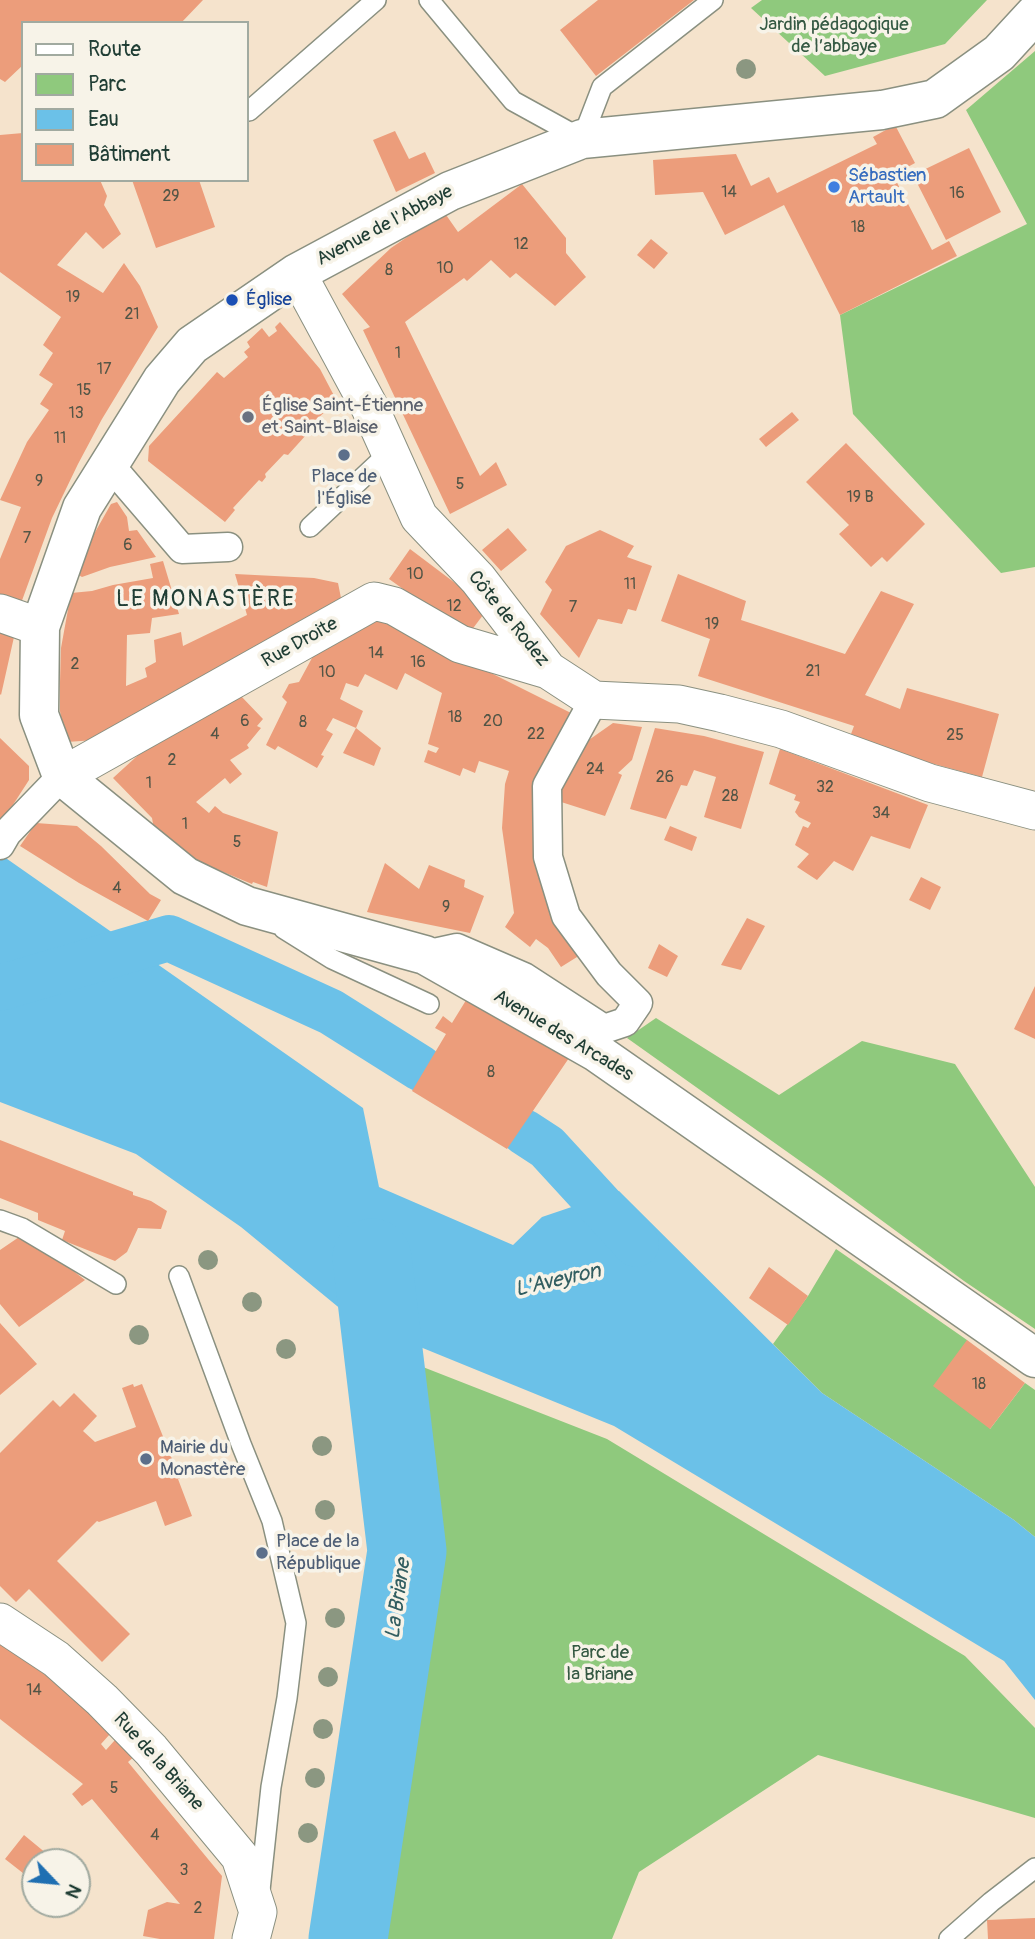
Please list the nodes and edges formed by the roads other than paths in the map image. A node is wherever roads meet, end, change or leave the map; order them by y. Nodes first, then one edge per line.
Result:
1 (376, 0) edge
2 (429, 0) edge
3 (713, 0) edge
4 (1035, 13) edge
5 (249, 111) dead end
6 (582, 139) junction
7 (290, 267) junction
8 (390, 452) junction
9 (108, 466) junction
10 (310, 527) dead end
11 (228, 547) dead end
12 (0, 613) edge
13 (40, 627) junction
14 (548, 670) junction
15 (594, 700) junction
16 (62, 776) junction
17 (1035, 811) edge
18 (4, 839) edge
19 (247, 906) junction
20 (425, 955) junction
21 (429, 1004) dead end
22 (0, 1220) edge
23 (178, 1276) dead end
24 (116, 1284) dead end
25 (1035, 1358) edge
26 (0, 1622) edge
27 (1035, 1868) edge
28 (255, 1926) edge
29 (949, 1939) edge

1 - 5 lane
2 - 6 lane
3 - 6 lane
4 - 6 street, Avenue de l'Abbaye
6 - 7 street, Avenue de l'Abbaye
7 - 8 street, Côte de Rodez
7 - 9 street, Avenue de l'Abbaye
8 - 10 lane
8 - 14 street, Côte de Rodez
9 - 11 street
9 - 13 street, Avenue de l'Abbaye
12 - 13 street
13 - 16 street, Avenue de l'Abbaye
14 - 15 street, Côte de Rodez
14 - 16 street, Rue Droite
15 - 17 street
15 - 20 street
16 - 18 street
16 - 19 street, Avenue des Arcades
19 - 20 street, Avenue des Arcades
19 - 21 lane
20 - 25 street, Avenue des Arcades
22 - 24 lane
23 - 28 lane
26 - 28 street, Rue de la Briane
27 - 29 lane

